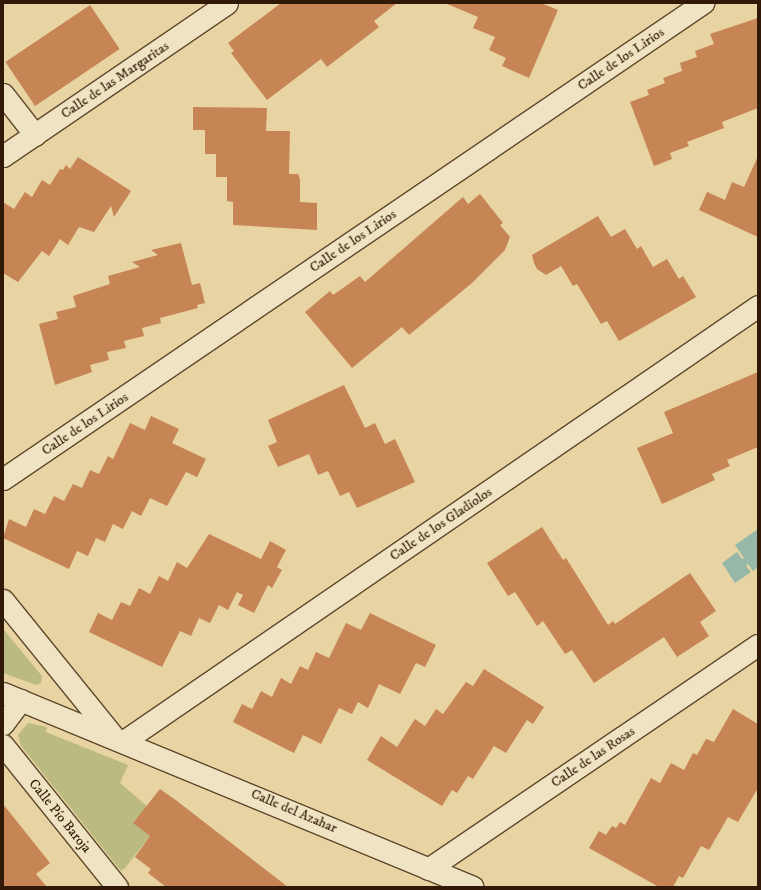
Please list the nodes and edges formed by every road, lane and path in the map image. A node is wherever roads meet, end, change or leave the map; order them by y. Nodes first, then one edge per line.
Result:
1 (227, 3) edge
2 (703, 3) edge
3 (3, 94) edge
4 (35, 135) junction
5 (3, 156) edge
6 (758, 306) edge
7 (3, 480) edge
8 (3, 600) edge
9 (758, 646) edge
10 (12, 697) edge
11 (3, 724) edge
12 (119, 740) junction
13 (3, 745) edge
14 (428, 869) junction
15 (117, 887) edge
16 (439, 887) edge
17 (474, 887) edge

1 - 4 street, Calle de las Margaritas
2 - 7 street, Calle de los Lirios
3 - 4 street
4 - 5 street, Calle de las Margaritas
6 - 12 street, Calle de los Gladiolos
8 - 12 street
9 - 14 street, Calle de las Rosas
10 - 11 street
10 - 12 street, Calle del Azahar
12 - 14 street, Calle del Azahar
13 - 15 street, Calle Pío Baroja
14 - 16 street
14 - 17 street, Calle del Azahar

